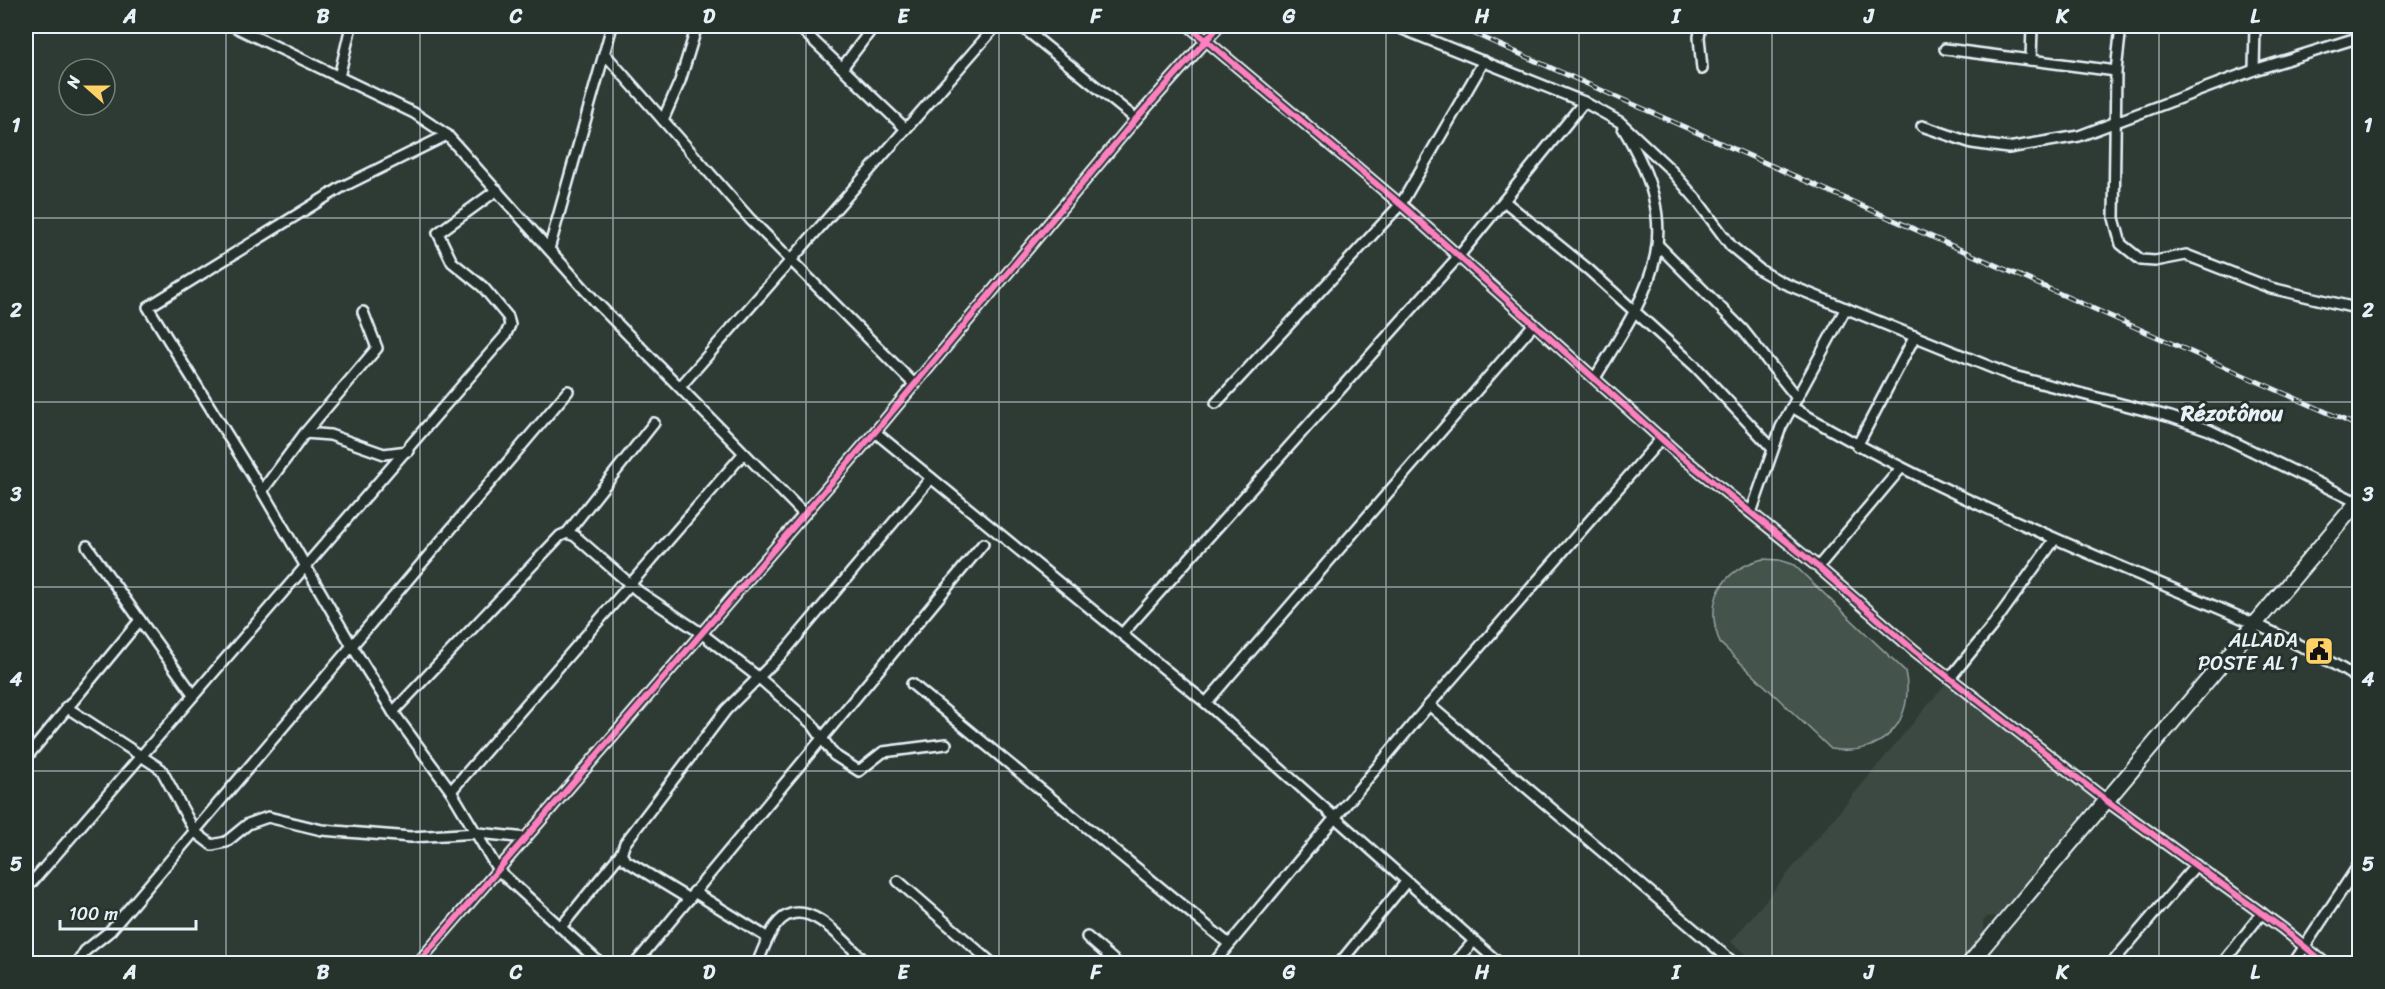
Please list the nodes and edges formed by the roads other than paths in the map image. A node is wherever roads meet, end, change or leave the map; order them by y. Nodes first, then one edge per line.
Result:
1 (233, 26) edge
2 (351, 26) edge
3 (612, 26) edge
4 (698, 26) edge
5 (798, 26) edge
6 (874, 26) edge
7 (996, 26) edge
8 (1021, 26) edge
9 (1189, 26) edge
10 (1219, 26) edge
11 (1395, 26) edge
12 (1701, 26) edge
13 (2032, 26) edge
14 (2121, 26) edge
15 (2255, 26) edge
16 (2360, 37) edge
17 (1206, 40) junction
18 (1945, 49) dead end
19 (604, 53) junction
20 (2031, 60) junction
21 (1484, 61) junction
22 (842, 68) junction
23 (1702, 69) dead end
24 (2254, 70) junction
25 (2116, 71) junction
26 (339, 77) junction
27 (1584, 102) junction
28 (1136, 119) junction
29 (663, 120) junction
30 (1620, 123) junction
31 (2117, 123) junction
32 (1922, 126) dead end
33 (905, 128) junction
34 (447, 135) junction
35 (497, 190) junction
36 (1504, 201) junction
37 (1401, 204) junction
38 (1658, 244) junction
39 (549, 249) junction
40 (1459, 256) junction
41 (791, 260) junction
42 (1846, 308) junction
43 (2360, 309) edge
44 (363, 312) dead end
45 (1635, 313) junction
46 (1534, 324) junction
47 (1915, 336) junction
48 (1595, 378) junction
49 (915, 385) junction
50 (680, 387) junction
51 (568, 391) dead end
52 (1795, 402) junction
53 (1216, 403) dead end
54 (654, 423) dead end
55 (875, 432) junction
56 (305, 433) junction
57 (1662, 438) junction
58 (1857, 446) junction
59 (1772, 448) junction
60 (408, 451) junction
61 (744, 453) junction
62 (1901, 468) junction
63 (931, 478) junction
64 (262, 490) junction
65 (2358, 500) edge
66 (1751, 513) junction
67 (804, 514) junction
68 (567, 533) junction
69 (2055, 539) junction
70 (983, 544) dead end
71 (87, 546) dead end
72 (304, 566) junction
73 (1818, 567) junction
74 (631, 585) junction
75 (140, 620) junction
76 (2255, 626) junction
77 (701, 633) junction
78 (1122, 634) junction
79 (352, 646) junction
80 (758, 677) junction
81 (1950, 678) junction
82 (2360, 680) edge
83 (912, 684) dead end
84 (194, 694) junction
85 (1206, 703) junction
86 (1430, 705) junction
87 (66, 707) junction
88 (393, 712) junction
89 (821, 740) junction
90 (946, 744) dead end
91 (141, 755) junction
92 (26, 758) edge
93 (451, 791) junction
94 (2107, 801) junction
95 (1335, 818) junction
96 (195, 832) junction
97 (478, 833) junction
98 (526, 838) junction
99 (622, 852) junction
100 (2360, 862) edge
101 (2196, 865) junction
102 (498, 870) junction
103 (898, 882) dead end
104 (1406, 882) junction
105 (26, 889) edge
106 (692, 896) junction
107 (2262, 913) junction
108 (561, 927) junction
109 (1087, 937) dead end
110 (768, 938) junction
111 (1474, 941) junction
112 (1229, 944) junction
113 (2304, 944) junction
114 (77, 963) edge
115 (417, 963) edge
116 (602, 963) edge
117 (635, 963) edge
118 (757, 963) edge
119 (868, 963) edge
120 (993, 963) edge
121 (1118, 963) edge
122 (1213, 963) edge
123 (1339, 963) edge
124 (1454, 963) edge
125 (1500, 963) edge
126 (1735, 963) edge
127 (1969, 963) edge
128 (2110, 963) edge
129 (2222, 963) edge
130 (2293, 963) edge
131 (2326, 963) edge

1 - 26 street
2 - 26 street
3 - 19 street
4 - 29 street
5 - 22 street
6 - 22 street
7 - 33 street
8 - 28 street
9 - 17 street
10 - 17 street
11 - 21 street
12 - 23 street
13 - 20 street
14 - 25 street
15 - 24 street
16 - 24 street
17 - 28 street
17 - 37 street
18 - 20 street
19 - 29 street
19 - 39 street
20 - 25 street
21 - 27 street
21 - 37 street
22 - 33 street
24 - 31 street
25 - 31 street
26 - 34 street
27 - 30 street
27 - 36 street
28 - 49 street
29 - 41 street
30 - 38 street
30 - 42 street
31 - 32 street
31 - 43 street
33 - 41 street
34 - 35 street
34 - 64 street
35 - 39 street
35 - 60 street
36 - 40 street
36 - 45 street
37 - 40 street
37 - 53 street
38 - 45 street
38 - 52 street
39 - 50 street
40 - 46 street
40 - 78 street
41 - 49 street
41 - 50 street
42 - 47 street
42 - 52 street
44 - 56 street
45 - 48 street
45 - 59 street
46 - 48 street
46 - 85 street
47 - 58 street
47 - 65 street
48 - 57 street
49 - 55 street
50 - 61 street
51 - 79 street
52 - 58 street
52 - 59 street
54 - 68 street
55 - 63 street
55 - 67 street
56 - 60 street
56 - 64 street
57 - 66 street
57 - 86 street
58 - 62 street
59 - 66 street
60 - 72 street
61 - 67 street
61 - 74 street
62 - 69 street
62 - 73 street
63 - 78 street
63 - 80 street
64 - 72 street
65 - 76 main road
66 - 73 street
67 - 77 street
68 - 74 street
68 - 88 street
69 - 76 street
69 - 81 street
70 - 89 street
71 - 75 street
72 - 79 street
72 - 84 street
73 - 81 street
74 - 77 street
74 - 93 street
75 - 84 street
75 - 87 street
76 - 82 street
76 - 94 main road
77 - 80 street
77 - 98 street
78 - 85 street
79 - 88 street
79 - 96 street
80 - 89 street
80 - 99 street
81 - 94 street
83 - 112 street
84 - 91 street
85 - 95 street
86 - 95 street
86 - 126 street
87 - 91 street
87 - 92 street
88 - 93 street
89 - 90 street
89 - 106 street
91 - 96 street
91 - 105 street
93 - 97 street
94 - 101 street
94 - 127 main road
95 - 104 street
95 - 112 street
96 - 97 street
96 - 114 street
97 - 98 street
97 - 102 street
98 - 102 street
99 - 106 street
99 - 108 street
100 - 113 street
101 - 107 street
101 - 128 street
102 - 108 street
102 - 115 street
103 - 120 street
104 - 111 street
104 - 123 street
106 - 110 street
106 - 117 street
107 - 113 street
107 - 129 street
108 - 116 street
109 - 121 street
110 - 118 street
110 - 119 street
111 - 124 street
111 - 125 street
112 - 122 street
113 - 130 street
113 - 131 street

